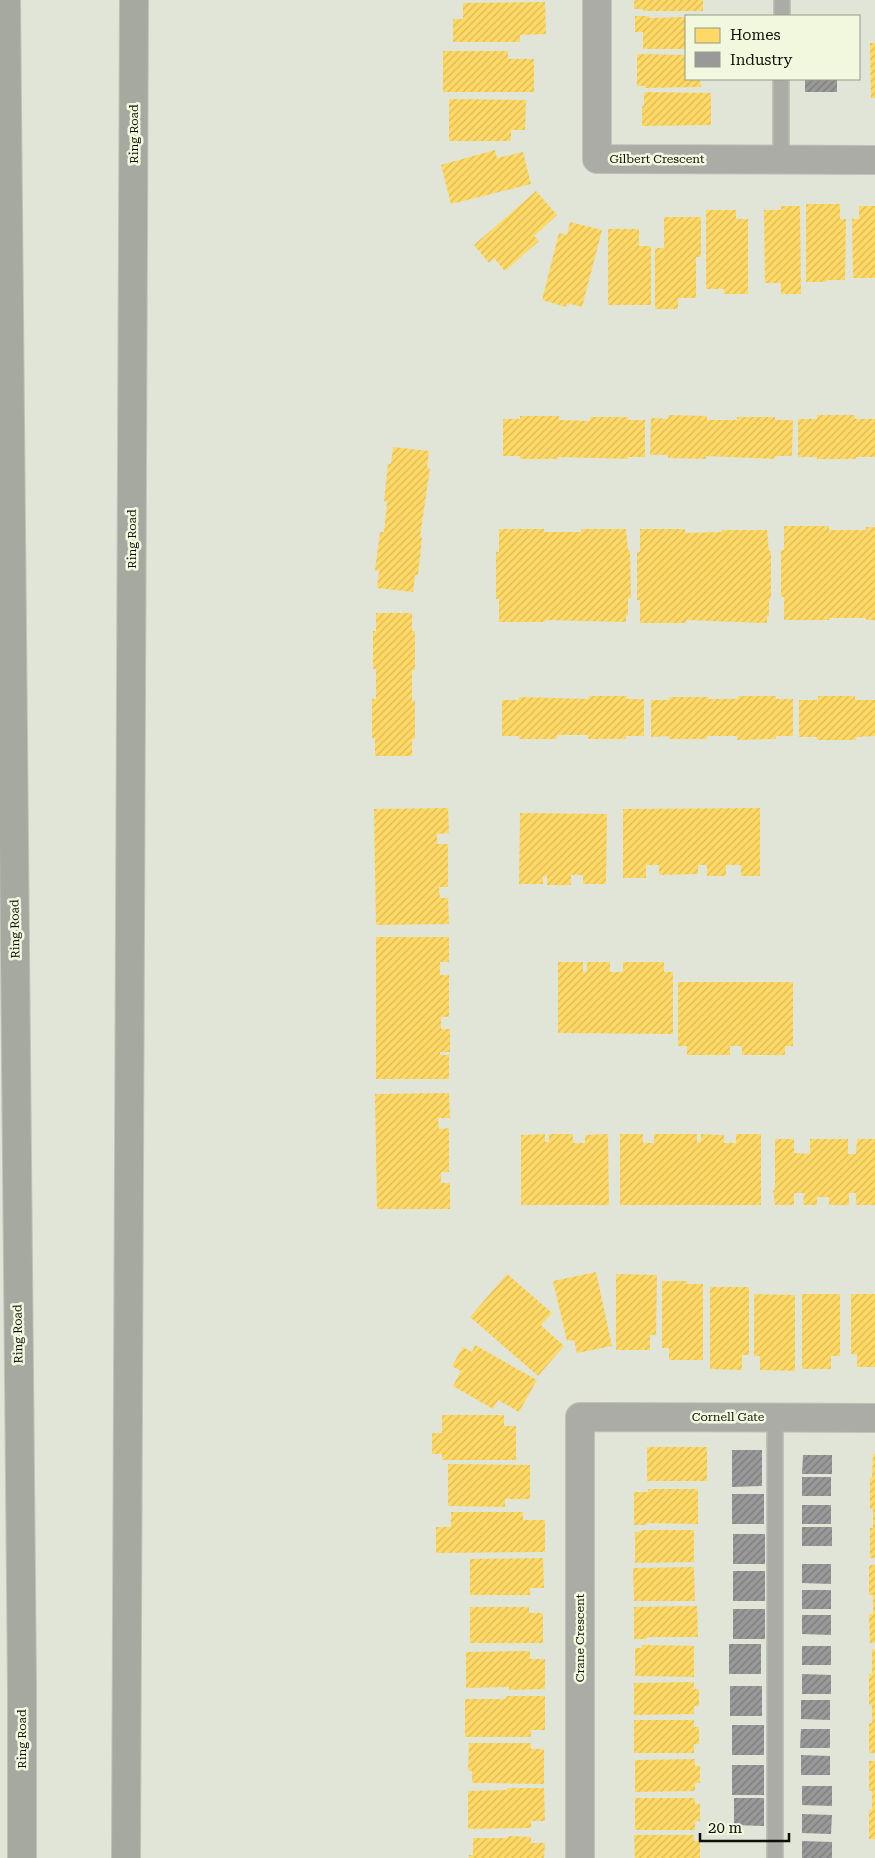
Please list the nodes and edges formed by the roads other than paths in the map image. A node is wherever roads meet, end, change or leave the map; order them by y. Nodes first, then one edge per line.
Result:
1 (6, 0) edge
2 (134, 0) edge
3 (597, 0) edge
4 (782, 0) edge
5 (782, 15) edge
6 (781, 80) edge
7 (781, 159) junction
8 (875, 160) edge
9 (580, 1417) joint
10 (775, 1417) junction
11 (875, 1418) edge
12 (22, 1688) junction
13 (11, 1858) edge
14 (22, 1858) edge
15 (127, 1858) edge
16 (580, 1858) edge
17 (775, 1858) edge

1 - 12 highway, Ring Road
2 - 15 highway, Ring Road
3 - 7 street, Gilbert Crescent
4 - 5 lane
6 - 7 lane
7 - 8 street, Gilbert Crescent
9 - 10 street, Cornell Gate
9 - 16 street, Crane Crescent
10 - 11 street, Cornell Gate
10 - 17 lane
12 - 13 highway
12 - 14 highway, Ring Road

